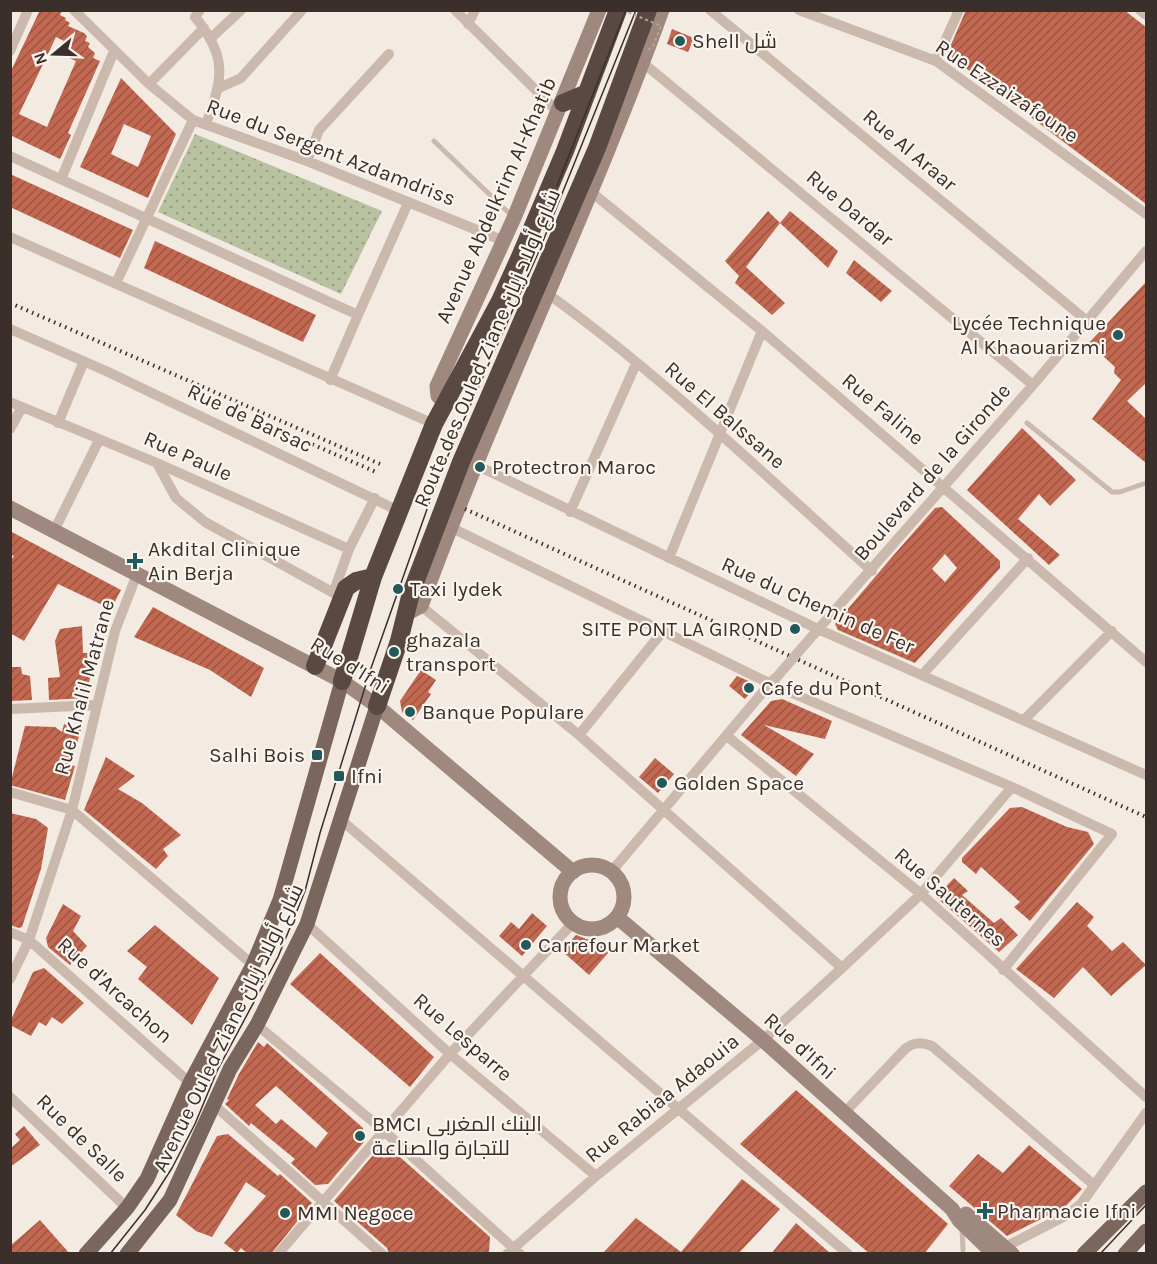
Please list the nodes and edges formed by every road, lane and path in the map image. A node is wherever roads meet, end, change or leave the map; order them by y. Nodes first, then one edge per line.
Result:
1 (28, 10) edge
2 (74, 10) edge
3 (241, 10) edge
4 (302, 10) edge
5 (454, 10) edge
6 (475, 10) edge
7 (599, 10) edge
8 (618, 10) edge
9 (623, 10) edge
10 (648, 10) edge
11 (662, 10) edge
12 (710, 10) edge
13 (799, 10) edge
14 (959, 10) edge
15 (1140, 10) edge
16 (195, 13) edge
17 (1146, 15) edge
18 (468, 24) junction
19 (204, 28) junction
20 (211, 38) junction
21 (10, 51) edge
22 (114, 51) junction
23 (389, 54) dead end
24 (644, 57) junction
25 (936, 61) junction
26 (149, 84) junction
27 (219, 88) junction
28 (587, 93) junction
29 (561, 108) junction
30 (194, 120) junction
31 (206, 124) junction
32 (612, 137) junction
33 (434, 141) dead end
34 (597, 148) junction
35 (10, 156) edge
36 (307, 161) junction
37 (62, 177) junction
38 (590, 191) junction
39 (408, 203) junction
40 (1146, 214) edge
41 (148, 217) junction
42 (514, 218) junction
43 (10, 237) edge
44 (504, 241) junction
45 (1146, 251) edge
46 (116, 283) junction
47 (548, 294) junction
48 (358, 315) junction
49 (1086, 320) junction
50 (10, 328) edge
51 (762, 331) junction
52 (84, 361) junction
53 (636, 364) junction
54 (330, 380) junction
55 (1033, 385) junction
56 (10, 402) edge
57 (445, 402) junction
58 (22, 407) junction
59 (58, 423) junction
60 (1028, 423) dead end
61 (434, 424) junction
62 (474, 428) junction
63 (10, 429) edge
64 (720, 435) junction
65 (99, 440) junction
66 (157, 463) junction
67 (476, 465) junction
68 (1146, 483) edge
69 (944, 486) junction
70 (375, 498) junction
71 (10, 508) edge
72 (399, 511) junction
73 (570, 512) junction
74 (450, 527) junction
75 (54, 531) junction
76 (349, 549) junction
77 (669, 558) junction
78 (1028, 558) junction
79 (872, 571) junction
80 (137, 574) junction
81 (373, 576) junction
82 (337, 594) junction
83 (414, 610) junction
84 (359, 620) joint
85 (663, 631) junction
86 (1112, 631) junction
87 (816, 632) junction
88 (1146, 662) edge
89 (315, 666) junction
90 (923, 674) junction
91 (342, 681) junction
92 (773, 681) junction
93 (96, 705) junction
94 (377, 706) junction
95 (10, 709) edge
96 (1024, 720) junction
97 (579, 735) junction
98 (727, 736) junction
99 (1146, 776) edge
100 (1012, 788) junction
101 (10, 792) edge
102 (663, 809) junction
103 (72, 810) junction
104 (340, 819) junction
105 (573, 872) junction
106 (611, 872) junction
107 (921, 894) junction
108 (617, 917) junction
109 (573, 923) junction
110 (307, 924) junction
111 (10, 932) edge
112 (29, 940) junction
113 (252, 965) junction
114 (842, 968) junction
115 (1003, 970) junction
116 (522, 975) junction
117 (10, 979) edge
118 (257, 1025) junction
119 (763, 1040) junction
120 (450, 1054) junction
121 (190, 1083) junction
122 (1146, 1095) edge
123 (10, 1097) edge
124 (214, 1105) junction
125 (680, 1109) junction
126 (844, 1113) junction
127 (1146, 1113) edge
128 (383, 1130) junction
129 (596, 1176) junction
130 (1094, 1185) junction
131 (1146, 1192) edge
132 (323, 1201) junction
133 (127, 1208) junction
134 (952, 1209) junction
135 (963, 1224) junction
136 (1146, 1231) edge
137 (963, 1250) dead end
138 (513, 1252) edge
139 (1002, 1252) edge
140 (1083, 1253) edge
141 (86, 1254) edge
142 (127, 1254) edge
143 (278, 1254) edge
144 (382, 1254) edge
145 (848, 1254) edge
146 (1125, 1254) edge

1 - 21 street
2 - 22 street, Rue du Sergent Azdamdriss
3 - 20 street
4 - 27 street
5 - 18 street
6 - 18 street
7 - 29 street, Avenue Abdelkrim Al-Khatib
8 - 28 highway, Route des Ouled Ziane شارع أولاد زيان
9 - 24 path, bridge
10 - 34 highway, Route des Ouled Ziane شارع أولاد زيان
11 - 24 street
12 - 49 street, Rue Al Araar
13 - 25 street, Rue Ezzaizafoune
14 - 25 street
15 - 17 street
16 - 19 street
18 - 29 street
19 - 20 street
19 - 26 street
20 - 27 street
22 - 26 street, Rue du Sergent Azdamdriss
22 - 37 street
23 - 36 street
24 - 32 street
24 - 55 street, Rue Dardar
25 - 40 street, Rue Ezzaizafoune
26 - 30 street, Rue du Sergent Azdamdriss
27 - 31 street
28 - 29 highway
28 - 57 highway, Route des Ouled Ziane شارع أولاد زيان
29 - 42 street, Avenue Abdelkrim Al-Khatib
30 - 31 street, Rue du Sergent Azdamdriss
30 - 41 street
31 - 36 street, Rue du Sergent Azdamdriss
32 - 34 highway
32 - 38 street
33 - 42 lane
34 - 62 highway, Route des Ouled Ziane شارع أولاد زيان
35 - 37 street
36 - 39 street, Rue du Sergent Azdamdriss
37 - 41 street
38 - 47 street
38 - 51 street, Rue Faline
39 - 44 street, Rue du Sergent Azdamdriss
39 - 48 street
41 - 46 street
41 - 48 street
42 - 44 street, Avenue Abdelkrim Al-Khatib
43 - 46 street
44 - 57 street, Avenue Abdelkrim Al-Khatib
45 - 49 street, Boulevard de la Gironde
46 - 54 street
47 - 53 street, Rue El Balssane
47 - 67 street
48 - 54 street
49 - 55 street, Boulevard de la Gironde
50 - 52 street, Rue de Barsac
51 - 64 street
51 - 69 street, Rue Faline
52 - 59 street
52 - 70 street, Rue de Barsac
53 - 64 street, Rue El Balssane
53 - 73 street
54 - 61 street
55 - 69 street, Boulevard de la Gironde
56 - 58 street, Rue Paule
57 - 61 highway, Route des Ouled Ziane شارع أولاد زيان
58 - 59 street, Rue Paule
58 - 63 street
59 - 65 street, Rue Paule
60 - 68 lane
61 - 72 highway, Route des Ouled Ziane شارع أولاد زيان
62 - 67 highway
62 - 83 highway, Route des Ouled Ziane شارع أولاد زيان
64 - 77 street
64 - 79 street, Rue El Balssane
65 - 66 street, Rue Paule
65 - 75 street
66 - 76 street, Rue Paule
66 - 82 street
67 - 73 street, Rue du Chemin de Fer
67 - 74 street
69 - 78 street, Rue Faline
69 - 79 street, Boulevard de la Gironde
70 - 72 street, Rue de Barsac
70 - 76 street
71 - 75 street, Rue d'Ifni
72 - 81 highway, Route des Ouled Ziane شارع أولاد زيان
73 - 77 street, Rue du Chemin de Fer
74 - 83 street
74 - 85 street
75 - 80 street, Rue d'Ifni
76 - 82 street
77 - 87 street, Rue du Chemin de Fer
78 - 86 street, Rue Faline
78 - 90 street
79 - 87 street, Boulevard de la Gironde
80 - 89 street, Rue d'Ifni
80 - 93 street, Rue Khalil Matrane
81 - 82 highway
81 - 84 highway, Route des Ouled Ziane شارع أولاد زيان
82 - 89 highway
83 - 94 highway, Route des Ouled Ziane شارع أولاد زيان
83 - 97 street
84 - 91 highway, Avenue Ouled Ziane شارع أولاد زيان
85 - 92 street
85 - 97 street
86 - 88 street, Rue Faline
86 - 96 street
87 - 90 street, Rue du Chemin de Fer
87 - 92 street, Boulevard de la Gironde, bridge
89 - 91 street, Rue d'Ifni
90 - 96 street, Rue du Chemin de Fer
91 - 94 street, Rue d'Ifni
91 - 113 main road, Avenue Ouled Ziane شارع أولاد زيان
92 - 98 street
92 - 100 street
93 - 95 street
93 - 103 street, Rue Khalil Matrane
94 - 104 main road, Avenue Ouled Ziane شارع أولاد زيان
94 - 105 street, Rue d'Ifni
96 - 99 street, Rue du Chemin de Fer
97 - 102 street
98 - 102 street
98 - 107 street, Rue Sauternes
100 - 107 street, Rue Rabiaa Adaouia
100 - 115 street
101 - 103 street
102 - 106 street
102 - 114 street
103 - 112 street, Rue Khalil Matrane
103 - 113 street
104 - 110 main road, Avenue Ouled Ziane شارع أولاد زيان
104 - 116 street
105 - 106 street
105 - 109 street
106 - 108 street
107 - 114 street, Rue Rabiaa Adaouia
107 - 115 street, Rue Sauternes
108 - 109 street
108 - 119 street, Rue d'Ifni
109 - 116 street
110 - 118 main road, Avenue Ouled Ziane شارع أولاد زيان
110 - 120 street, Rue Lesparre
111 - 112 street, Rue d'Arcachon
112 - 117 street, Rue Khalil Matrane
112 - 121 street, Rue d'Arcachon
113 - 121 main road, Avenue Ouled Ziane شارع أولاد زيان
114 - 119 street, Rue Rabiaa Adaouia
115 - 122 street, Rue Sauternes
116 - 120 street
116 - 125 street
118 - 124 main road, Avenue Ouled Ziane شارع أولاد زيان
118 - 128 street
119 - 125 street, Rue Rabiaa Adaouia
119 - 126 street, Rue d'Ifni
120 - 128 street
120 - 129 street, Rue Lesparre
121 - 133 main road, Avenue Ouled Ziane شارع أولاد زيان
123 - 133 street, Rue de Salle
124 - 132 street
124 - 142 main road, Avenue Ouled Ziane شارع أولاد زيان
125 - 129 street, Rue Rabiaa Adaouia
125 - 145 street
126 - 130 street
126 - 134 street, Rue d'Ifni
127 - 130 street
128 - 132 street
128 - 138 street
129 - 138 street, Rue Rabiaa Adaouia
130 - 139 street
131 - 140 main road
132 - 143 street
132 - 144 street
133 - 141 main road, Avenue Ouled Ziane شارع أولاد زيان
134 - 135 street, Rue d'Ifni
134 - 139 street, Rue d'Ifni
135 - 137 lane
135 - 139 street, Rue d'Ifni
136 - 146 main road

